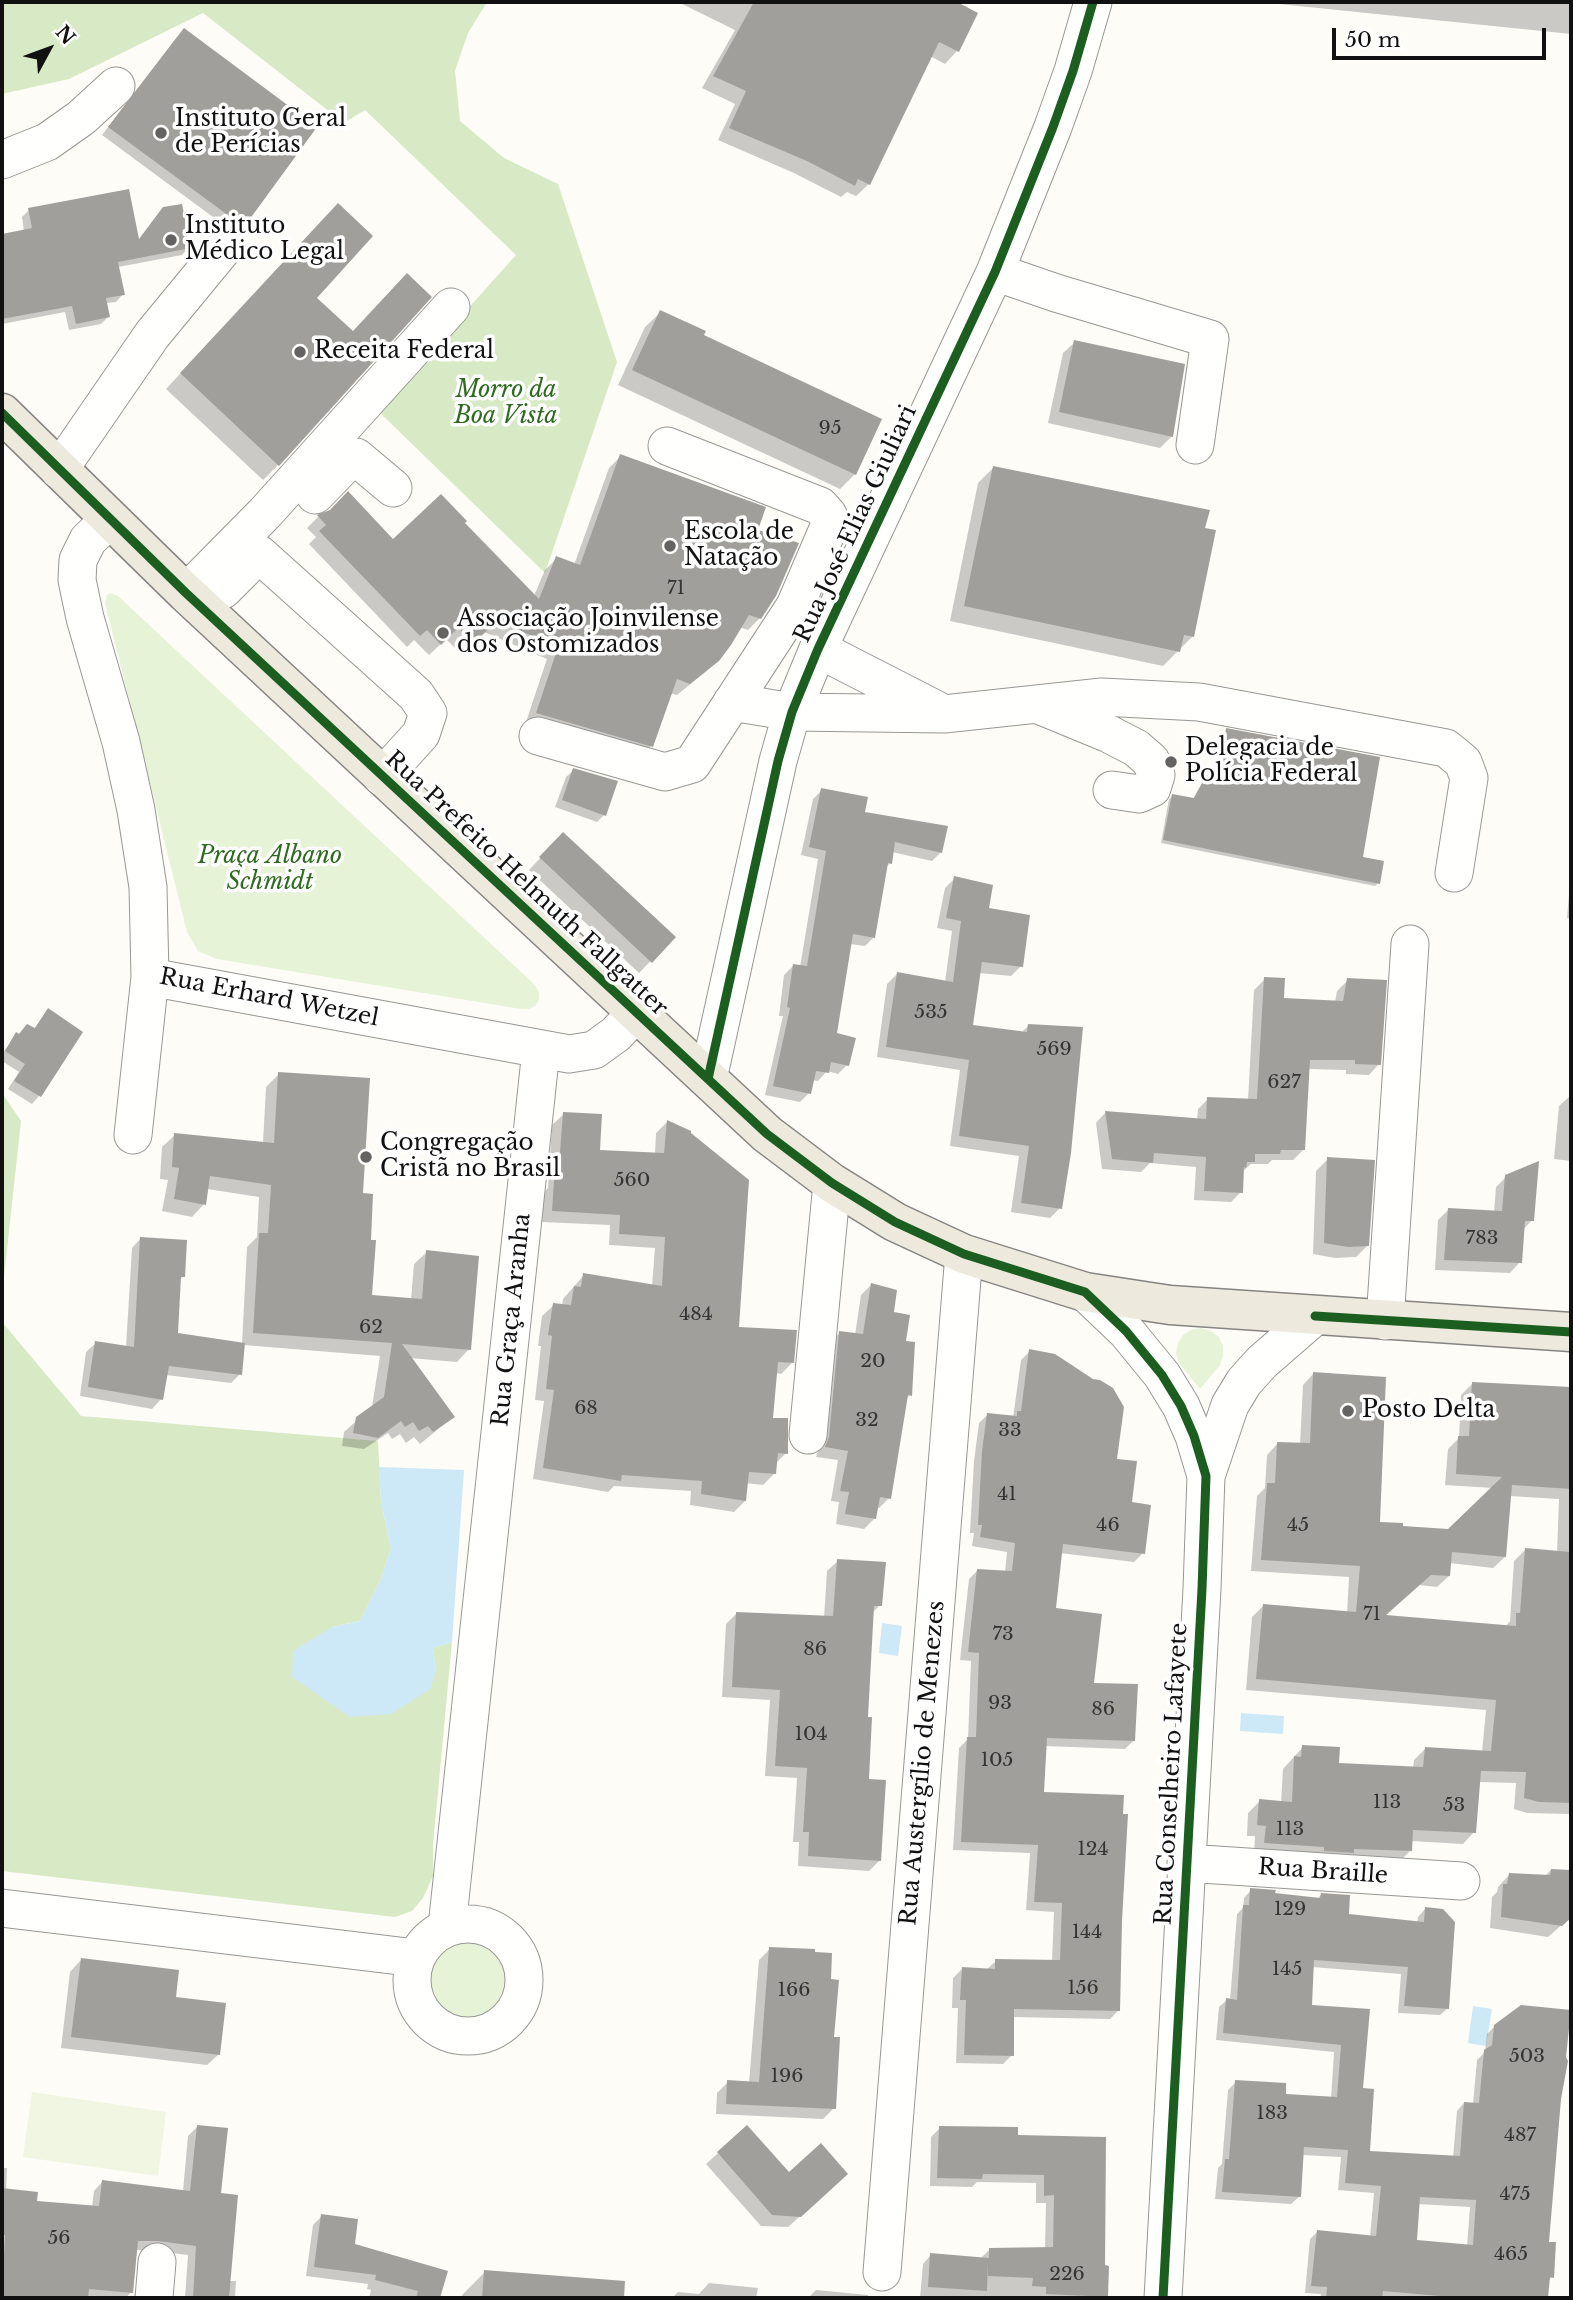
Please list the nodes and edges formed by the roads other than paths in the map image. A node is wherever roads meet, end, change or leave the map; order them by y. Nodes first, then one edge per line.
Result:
1 (1093, 2) edge
2 (116, 86) dead end
3 (2, 160) edge
4 (222, 250) dead end
5 (995, 272) junction
6 (452, 307) dead end
7 (2, 413) edge
8 (1195, 445) dead end
9 (667, 446) dead end
10 (59, 470) junction
11 (393, 488) dead end
12 (110, 519) junction
13 (259, 554) junction
14 (195, 601) junction
15 (818, 649) junction
16 (732, 702) junction
17 (1036, 704) junction
18 (792, 712) junction
19 (944, 714) junction
20 (538, 736) dead end
21 (382, 777) junction
22 (1112, 790) dead end
23 (1454, 873) dead end
24 (1410, 944) dead end
25 (150, 977) junction
26 (636, 1013) junction
27 (541, 1050) junction
28 (708, 1080) junction
29 (133, 1135) dead end
30 (832, 1183) junction
31 (964, 1255) junction
32 (1085, 1292) junction
33 (1315, 1316) junction
34 (1385, 1321) junction
35 (1571, 1332) edge
36 (808, 1435) dead end
37 (1206, 1476) junction
38 (1185, 1863) junction
39 (1461, 1881) dead end
40 (2, 1908) edge
41 (447, 1927) junction
42 (416, 1958) junction
43 (157, 2262) dead end
44 (882, 2272) dead end
45 (154, 2298) edge
46 (1163, 2298) edge

1 - 5 street, Rua José Elias Giuliari
2 - 3 street
4 - 10 street
5 - 8 street
5 - 15 street, Rua José Elias Giuliari
6 - 14 street
7 - 10 main road, Rua Prefeito Helmuth Fallgatter
9 - 16 street
10 - 12 main road, Rua Prefeito Helmuth Fallgatter
11 - 13 street
12 - 14 main road, Rua Prefeito Helmuth Fallgatter
12 - 25 street, Rua Erhard Wetzel
13 - 14 street
13 - 21 street
14 - 21 main road, Rua Prefeito Helmuth Fallgatter
15 - 18 street, Rua José Elias Giuliari
15 - 19 street
16 - 18 street
16 - 20 street
17 - 19 street
17 - 22 street
17 - 23 street
18 - 19 street
18 - 28 street, Rua José Elias Giuliari
21 - 26 main road, Rua Prefeito Helmuth Fallgatter
24 - 34 street
25 - 27 street, Rua Erhard Wetzel
25 - 29 street
26 - 27 street, Rua Erhard Wetzel
26 - 28 main road, Rua Prefeito Helmuth Fallgatter
27 - 41 street, Rua Graça Aranha
28 - 30 main road, Rua Prefeito Helmuth Fallgatter
30 - 31 main road, Rua Prefeito Helmuth Fallgatter
30 - 36 street
31 - 32 main road, Rua Prefeito Helmuth Fallgatter
31 - 44 street, Rua Austergílio de Menezes
32 - 33 main road, Rua Prefeito Helmuth Fallgatter
32 - 37 street, Rua Conselheiro Lafayete
33 - 34 main road, Rua Prefeito Helmuth Fallgatter
33 - 37 street, Rua Conselheiro Lafayete
34 - 35 main road, Rua Prefeito Helmuth Fallgatter
37 - 38 street, Rua Conselheiro Lafayete
38 - 39 street, Rua Braille
38 - 46 street, Rua Conselheiro Lafayete
40 - 42 street
41 - 42 street
41 - 42 street
43 - 45 street

